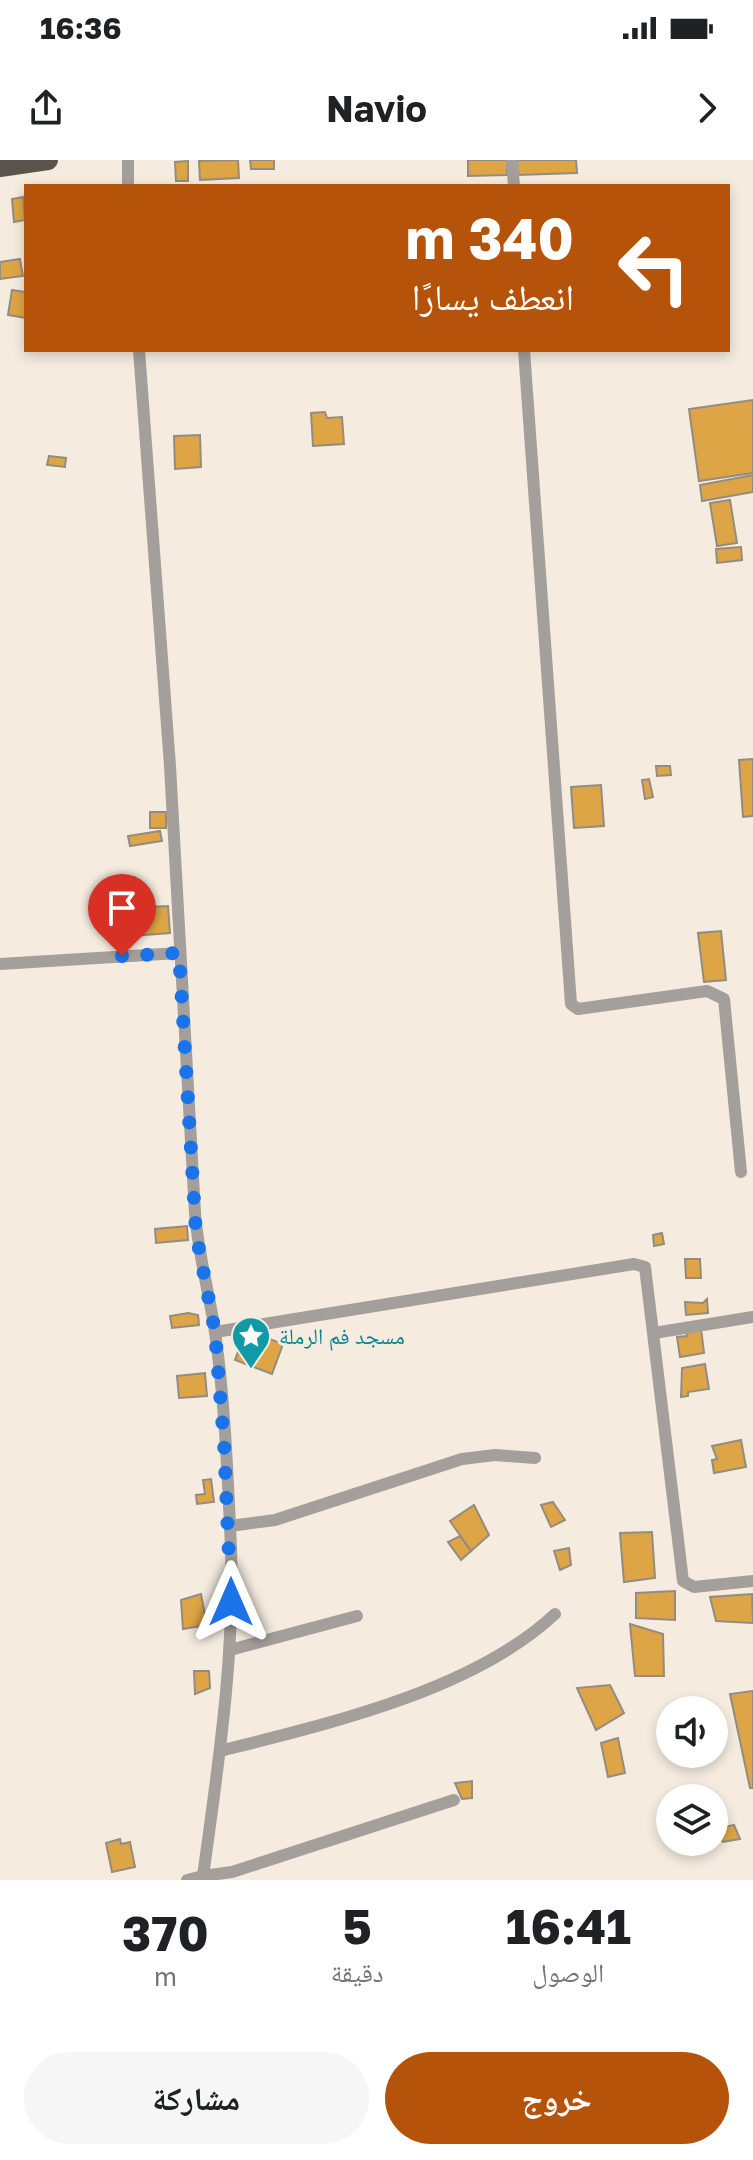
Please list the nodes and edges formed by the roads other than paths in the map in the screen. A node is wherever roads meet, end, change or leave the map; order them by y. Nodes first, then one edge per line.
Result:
1 (48, 160) edge
2 (128, 160) edge
3 (512, 160) edge
4 (0, 167) edge
5 (128, 184) edge
6 (514, 184) edge
7 (139, 352) edge
8 (524, 352) edge
9 (179, 953) junction
10 (0, 964) edge
11 (741, 1172) dead end
12 (753, 1317) edge
13 (215, 1332) junction
14 (654, 1333) junction
15 (535, 1458) dead end
16 (230, 1526) junction
17 (753, 1581) edge
18 (555, 1614) dead end
19 (357, 1616) dead end
20 (230, 1650) junction
21 (220, 1751) junction
22 (454, 1800) dead end
23 (203, 1876) junction
24 (234, 1876) edge
25 (187, 1880) edge

1 - 4 highway
2 - 5 street
3 - 6 street
7 - 9 street
8 - 11 street
9 - 10 street
9 - 13 street
12 - 14 street
13 - 14 street
13 - 16 street
14 - 17 street
15 - 16 street
16 - 20 street
18 - 21 street
19 - 20 street
20 - 21 street
21 - 23 street
22 - 24 street
23 - 24 street
23 - 25 street

